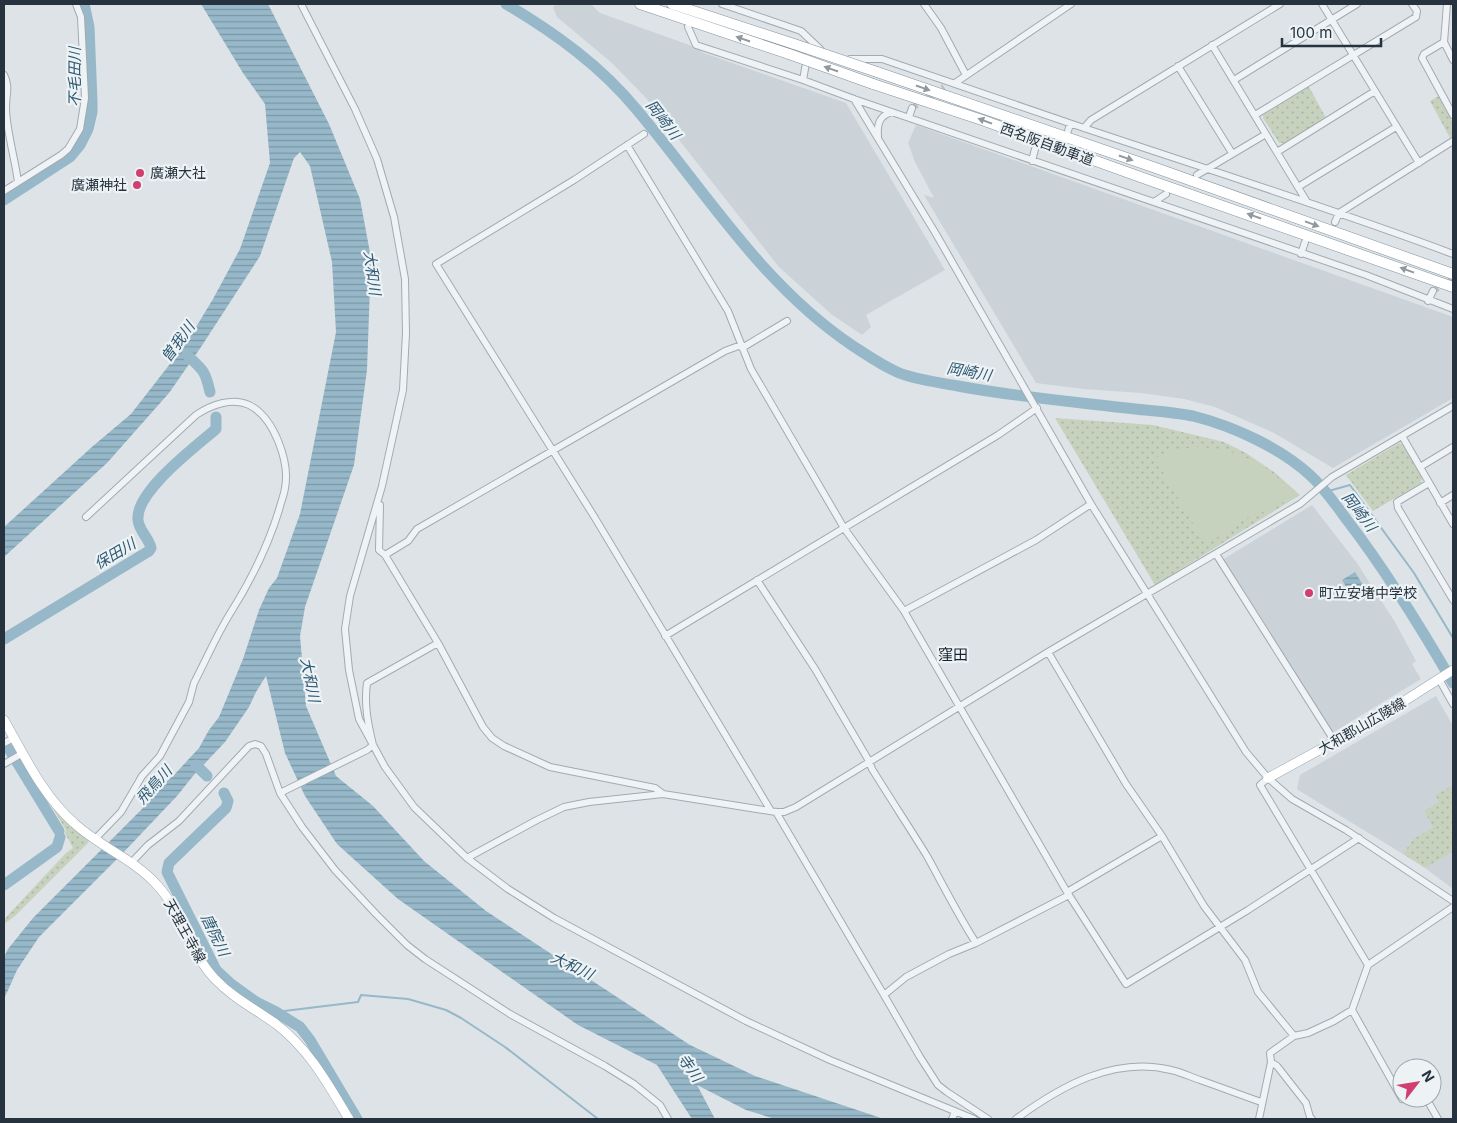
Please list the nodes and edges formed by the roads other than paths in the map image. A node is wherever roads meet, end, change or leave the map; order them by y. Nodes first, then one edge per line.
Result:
1 (76, 4) edge
2 (301, 4) edge
3 (640, 4) edge
4 (672, 4) edge
5 (722, 4) edge
6 (924, 4) edge
7 (1072, 4) edge
8 (1280, 4) edge
9 (1322, 4) edge
10 (1356, 4) edge
11 (1412, 4) edge
12 (1447, 4) edge
13 (1331, 19) junction
14 (688, 27) dead end
15 (810, 40) junction
16 (1444, 42) junction
17 (1212, 46) junction
18 (1354, 55) junction
19 (1453, 60) edge
20 (1178, 66) junction
21 (966, 75) junction
22 (5, 79) edge
23 (803, 80) junction
24 (1234, 80) junction
25 (955, 83) junction
26 (1375, 91) junction
27 (854, 99) junction
28 (912, 108) tunnel mouth
29 (893, 112) junction
30 (1255, 115) junction
31 (1453, 115) edge
32 (909, 117) junction
33 (1070, 124) junction
34 (1396, 127) junction
35 (1084, 128) junction
36 (1068, 131) dead end
37 (644, 134) dead end
38 (1266, 134) junction
39 (878, 138) junction
40 (1453, 141) edge
41 (627, 145) junction
42 (1035, 149) dead end
43 (1277, 152) junction
44 (1232, 153) junction
45 (1032, 161) junction
46 (1418, 163) junction
47 (1210, 168) junction
48 (1197, 175) dead end
49 (18, 182) junction
50 (1298, 187) junction
51 (4, 191) edge
52 (1166, 194) dead end
53 (1154, 202) junction
54 (1307, 202) junction
55 (1339, 213) junction
56 (1335, 222) dead end
57 (1305, 242) dead end
58 (1301, 254) junction
59 (1453, 254) edge
60 (1453, 274) edge
61 (1453, 286) edge
62 (1433, 291) tunnel mouth
63 (1428, 300) junction
64 (1453, 309) edge
65 (787, 320) dead end
66 (742, 347) junction
67 (1453, 406) edge
68 (1036, 408) junction
69 (1402, 436) junction
70 (1453, 447) edge
71 (552, 450) junction
72 (1420, 467) junction
73 (1429, 484) junction
74 (382, 486) junction
75 (1453, 495) edge
76 (1440, 503) junction
77 (1091, 504) junction
78 (86, 517) dead end
79 (1453, 524) edge
80 (844, 528) junction
81 (1216, 554) junction
82 (385, 555) junction
83 (757, 580) junction
84 (1148, 594) junction
85 (1453, 600) edge
86 (904, 611) junction
87 (665, 636) junction
88 (438, 643) junction
89 (1048, 652) junction
90 (1453, 670) edge
91 (1439, 679) junction
92 (1453, 704) edge
93 (958, 707) junction
94 (4, 720) edge
95 (14, 738) junction
96 (1335, 742) junction
97 (4, 743) edge
98 (373, 745) junction
99 (23, 753) junction
100 (869, 761) junction
101 (4, 764) edge
102 (1268, 778) junction
103 (280, 793) junction
104 (663, 794) junction
105 (773, 812) junction
106 (1162, 836) junction
107 (1359, 838) junction
108 (96, 839) junction
109 (467, 858) junction
110 (130, 862) junction
111 (1310, 869) junction
112 (1068, 893) junction
113 (1453, 901) edge
114 (1453, 907) edge
115 (1220, 926) junction
116 (976, 943) junction
117 (1368, 965) junction
118 (884, 995) junction
119 (1352, 1010) junction
120 (1294, 1036) junction
121 (1271, 1062) junction
122 (1392, 1082) edge
123 (1261, 1102) junction
124 (1432, 1108) edge
125 (954, 1116) edge
126 (349, 1119) edge
127 (668, 1119) edge
128 (974, 1119) edge
129 (988, 1119) edge
130 (1016, 1119) edge
131 (1259, 1119) edge
132 (1312, 1119) edge
133 (1438, 1119) edge

1 - 49 street
2 - 74 street
61 -> 3 highway, 西名阪自動車道, bridge
4 -> 60 highway, 西名阪自動車道, bridge
5 - 15 street
6 - 21 street
7 - 21 street
8 - 17 street
9 - 13 street
10 - 13 street
11 - 18 street
12 - 16 street
13 - 18 street
13 - 24 street
14 - 23 street
15 - 23 street
15 - 25 street
16 - 19 street
16 - 31 street
17 - 20 street
17 - 24 street
18 - 26 street
18 - 30 street
20 - 35 street
20 - 44 street
21 - 25 street
22 - 49 street
23 - 27 street
24 - 30 street
25 - 33 street
26 - 34 street
26 - 43 street
27 - 29 street
27 - 39 street
28 - 32 street
29 - 32 street
29 - 39 street
30 - 38 street
32 - 45 street
33 - 35 street
33 - 36 street
34 - 46 street
34 - 50 street
35 - 47 street
37 - 41 street
38 - 43 street
38 - 44 street
39 - 68 street
40 - 46 street
41 - 66 street
41 - 71 street
42 - 45 street
43 - 50 street
44 - 47 street
45 - 53 street
46 - 55 street
47 - 48 street
47 - 54 street
49 - 51 street
50 - 54 street
52 - 53 street
53 - 58 street
54 - 55 street
55 - 56 street
55 - 59 street
57 - 58 street
58 - 63 street
62 - 63 street
63 - 64 street
65 - 66 street
66 - 71 street
66 - 80 street
67 - 69 street
68 - 77 street
68 - 80 street
69 - 72 street
69 - 81 street
70 - 72 street
71 - 82 street
71 - 87 street
72 - 73 street
73 - 76 street
73 - 85 street
74 - 82 street
74 - 98 street
75 - 76 street
76 - 79 street
77 - 84 street
77 - 86 street
78 - 108 street
80 - 83 street
80 - 86 street
81 - 84 street
81 - 96 street
82 - 88 street
83 - 87 street
83 - 100 street
84 - 89 street
84 - 102 street
86 - 93 street
87 - 105 street
88 - 98 street
88 - 104 street
89 - 93 street
89 - 106 street
90 - 91 main road, 大和郡山広陵線
91 - 92 street
91 - 96 main road, 大和郡山広陵線
93 - 100 street
93 - 112 street
94 - 95 main road, 天理王寺線
95 - 97 street
95 - 99 main road, 天理王寺線
96 - 102 main road, 大和郡山広陵線
98 - 103 street
98 - 109 street
99 - 101 street
99 - 108 main road, 天理王寺線
100 - 105 street
100 - 116 street
102 - 107 street
102 - 111 street
103 - 110 street
103 - 127 street
104 - 105 street
104 - 109 street
105 - 118 street
106 - 112 street
106 - 115 street
107 - 111 street
107 - 113 street
108 - 110 main road, 天理王寺線
109 - 125 street
110 - 126 main road, 天理王寺線
111 - 115 street
111 - 117 street
112 - 115 street
112 - 116 street
114 - 117 street
115 - 120 street
116 - 118 street
117 - 119 street
118 - 129 street
119 - 120 street
119 - 122 street
120 - 121 street
121 - 123 street
121 - 132 street
123 - 130 street
123 - 131 street
124 - 133 street
125 - 128 street

